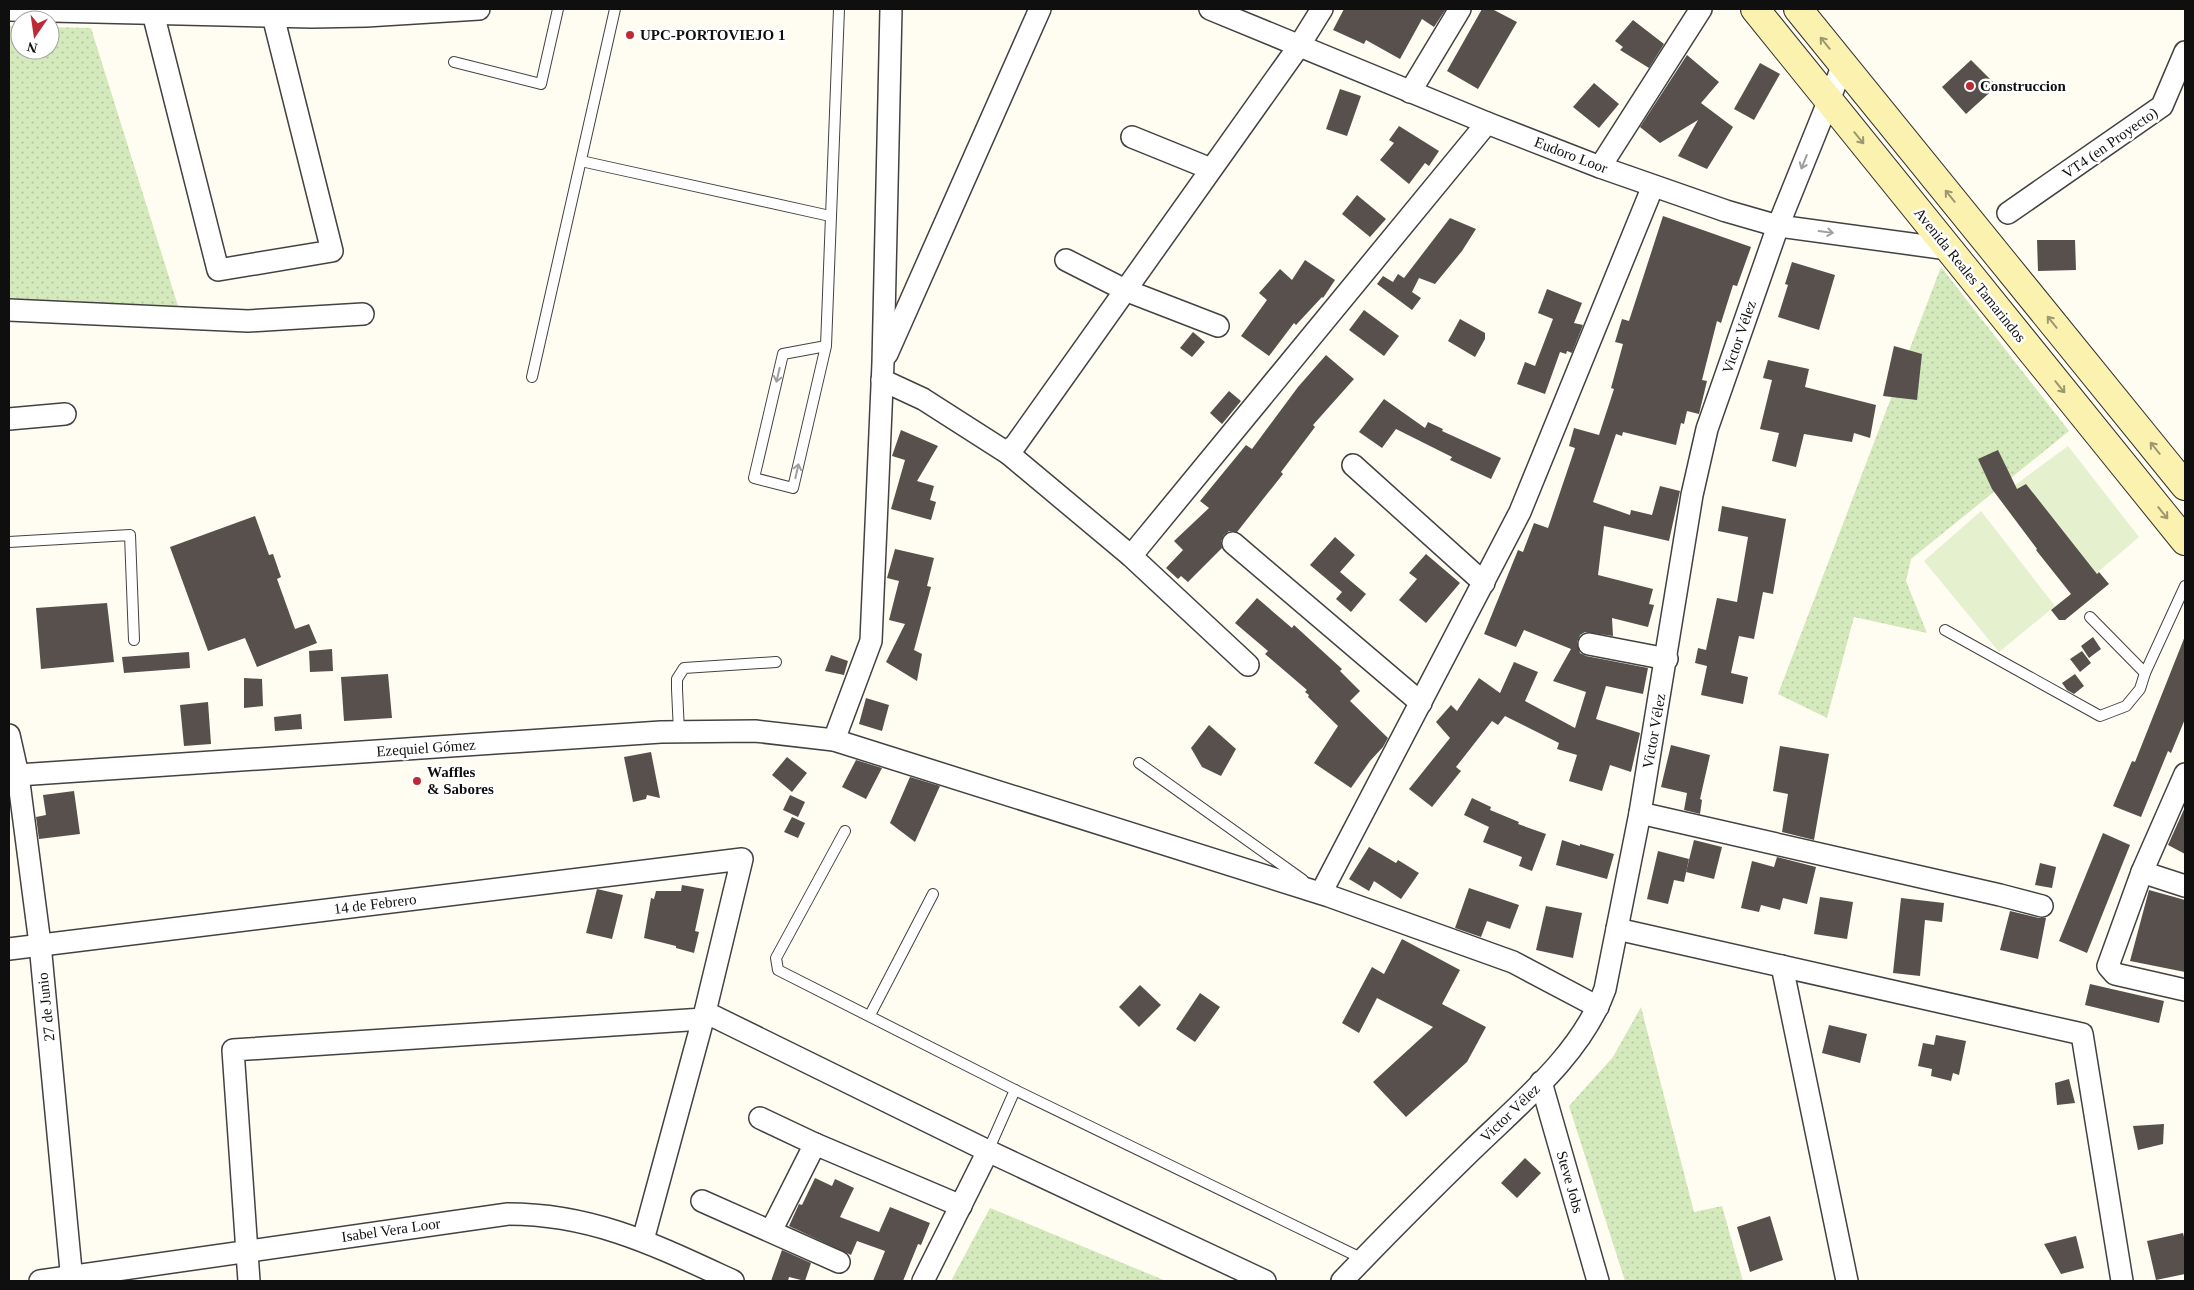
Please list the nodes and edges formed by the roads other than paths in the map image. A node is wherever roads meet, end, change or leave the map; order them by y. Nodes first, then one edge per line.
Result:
1 (479, 9) edge
2 (558, 9) edge
3 (615, 9) edge
4 (840, 9) edge
5 (891, 9) edge
6 (1040, 9) edge
7 (1210, 9) edge
8 (1322, 9) edge
9 (1460, 9) edge
10 (1701, 9) edge
11 (1755, 9) edge
12 (1798, 9) edge
13 (9, 10) edge
14 (333, 12) edge
15 (153, 13) junction
16 (273, 16) junction
17 (1299, 46) junction
18 (2185, 52) edge
19 (454, 62) dead end
20 (1843, 65) junction
21 (1410, 92) junction
22 (1829, 100) junction
23 (1487, 123) junction
24 (1132, 137) dead end
25 (581, 161) junction
26 (1600, 167) junction
27 (1211, 169) junction
28 (1653, 186) junction
29 (2008, 213) dead end
30 (830, 216) junction
31 (1778, 226) junction
32 (1948, 249) junction
33 (1066, 260) dead end
34 (1125, 290) junction
35 (9, 310) edge
36 (362, 314) dead end
37 (1218, 326) dead end
38 (826, 346) junction
39 (882, 372) junction
40 (532, 376) dead end
41 (65, 414) dead end
42 (9, 420) edge
43 (1011, 450) junction
44 (1353, 465) dead end
45 (2185, 486) edge
46 (2185, 541) edge
47 (9, 542) edge
48 (1233, 542) dead end
49 (1131, 556) junction
50 (1484, 583) junction
51 (2185, 586) edge
52 (2090, 618) dead end
53 (1944, 630) dead end
54 (134, 640) dead end
55 (1589, 644) dead end
56 (1667, 658) junction
57 (776, 662) dead end
58 (1248, 665) dead end
59 (2145, 673) junction
60 (1421, 703) junction
61 (680, 732) junction
62 (9, 735) edge
63 (834, 740) junction
64 (1139, 763) dead end
65 (2185, 774) edge
66 (15, 780) edge
67 (1640, 813) junction
68 (845, 831) dead end
69 (2142, 872) junction
70 (2185, 886) edge
71 (1321, 893) junction
72 (933, 894) dead end
73 (2042, 906) dead end
74 (1617, 929) junction
75 (40, 944) junction
76 (9, 948) edge
77 (1782, 966) junction
78 (2185, 990) edge
79 (1598, 1007) junction
80 (870, 1015) junction
81 (704, 1016) junction
82 (1541, 1082) junction
83 (1015, 1090) junction
84 (760, 1118) dead end
85 (815, 1144) junction
86 (988, 1151) junction
87 (702, 1201) dead end
88 (961, 1206) junction
89 (771, 1231) junction
90 (643, 1240) junction
91 (246, 1251) junction
92 (1363, 1259) junction
93 (840, 1262) dead end
94 (72, 1279) edge
95 (1596, 1280) edge
96 (40, 1281) edge
97 (248, 1281) edge
98 (733, 1281) edge
99 (923, 1281) edge
100 (1264, 1281) edge
101 (1342, 1281) edge
102 (1847, 1281) edge
103 (2122, 1281) edge

1 - 14 street
2 - 19 lane
3 - 25 lane
4 - 30 lane
5 - 39 street
6 - 39 street
7 - 17 street, Eudoro Loor
8 - 17 street
9 - 21 street
10 - 26 street
11 - 22 main road, Avenida Reales Tamarindos
20 -> 12 main road
13 - 15 street
14 - 16 street
15 - 16 street
15 - 16 street
17 - 21 street, Eudoro Loor
17 - 27 street
18 - 29 street, VT4 (en Proyecto)
20 - 22 street, Victor Vélez
45 -> 20 main road
21 - 23 street, Eudoro Loor
22 -> 31 street, Victor Vélez
22 -> 32 main road, Avenida Reales Tamarindos
23 - 26 street, Eudoro Loor
23 - 49 street
24 - 27 street
25 - 30 lane
25 - 40 lane
26 - 28 street, Eudoro Loor
27 - 34 street
28 - 31 street, Eudoro Loor
28 - 50 street
30 - 38 lane
31 -> 32 street, Eudoro Loor
31 - 56 street, Victor Vélez
32 -> 46 main road, Avenida Reales Tamarindos
33 - 34 street
34 - 37 street
34 - 43 street
35 - 36 street
38 -> 38 lane
39 - 43 street
39 - 63 street
41 - 42 street
43 - 49 street
44 - 50 street
47 - 54 lane
48 - 60 street
49 - 58 street
50 - 60 street
51 - 59 lane
52 - 59 lane
53 - 59 lane
55 - 56 street
56 - 67 street, Victor Vélez
57 - 61 lane
60 - 71 street
61 - 63 street, Ezequiel Gómez
61 - 66 street, Ezequiel Gómez
62 - 66 street, 27 de Junio
63 - 71 street, Ezequiel Gómez
64 - 71 lane
65 - 69 street
66 - 75 street, 27 de Junio
67 - 73 street
67 - 74 street, Victor Vélez
68 - 80 lane
69 - 70 street
69 - 78 street
71 - 79 street, Ezequiel Gómez
72 - 80 lane
74 - 77 street
74 - 79 street, Victor Vélez
75 - 76 street, 14 de Febrero
75 - 81 street, 14 de Febrero
75 - 94 street, 27 de Junio
77 - 102 street
77 - 103 street
79 - 82 street, Victor Vélez
80 - 83 lane
81 - 86 street
81 - 90 street
81 - 91 street
82 - 92 street, Victor Vélez
82 - 95 street, Steve Jobs
83 - 86 lane
83 - 92 lane
84 - 85 street
85 - 88 street
85 - 89 street
86 - 88 street
86 - 100 street
87 - 89 street
88 - 99 street
89 - 93 street
90 - 91 street, Isabel Vera Loor
90 - 98 street, Isabel Vera Loor
91 - 94 street, Isabel Vera Loor
91 - 97 street
92 - 101 street, Victor Vélez
94 - 96 street, Isabel Vera Loor

